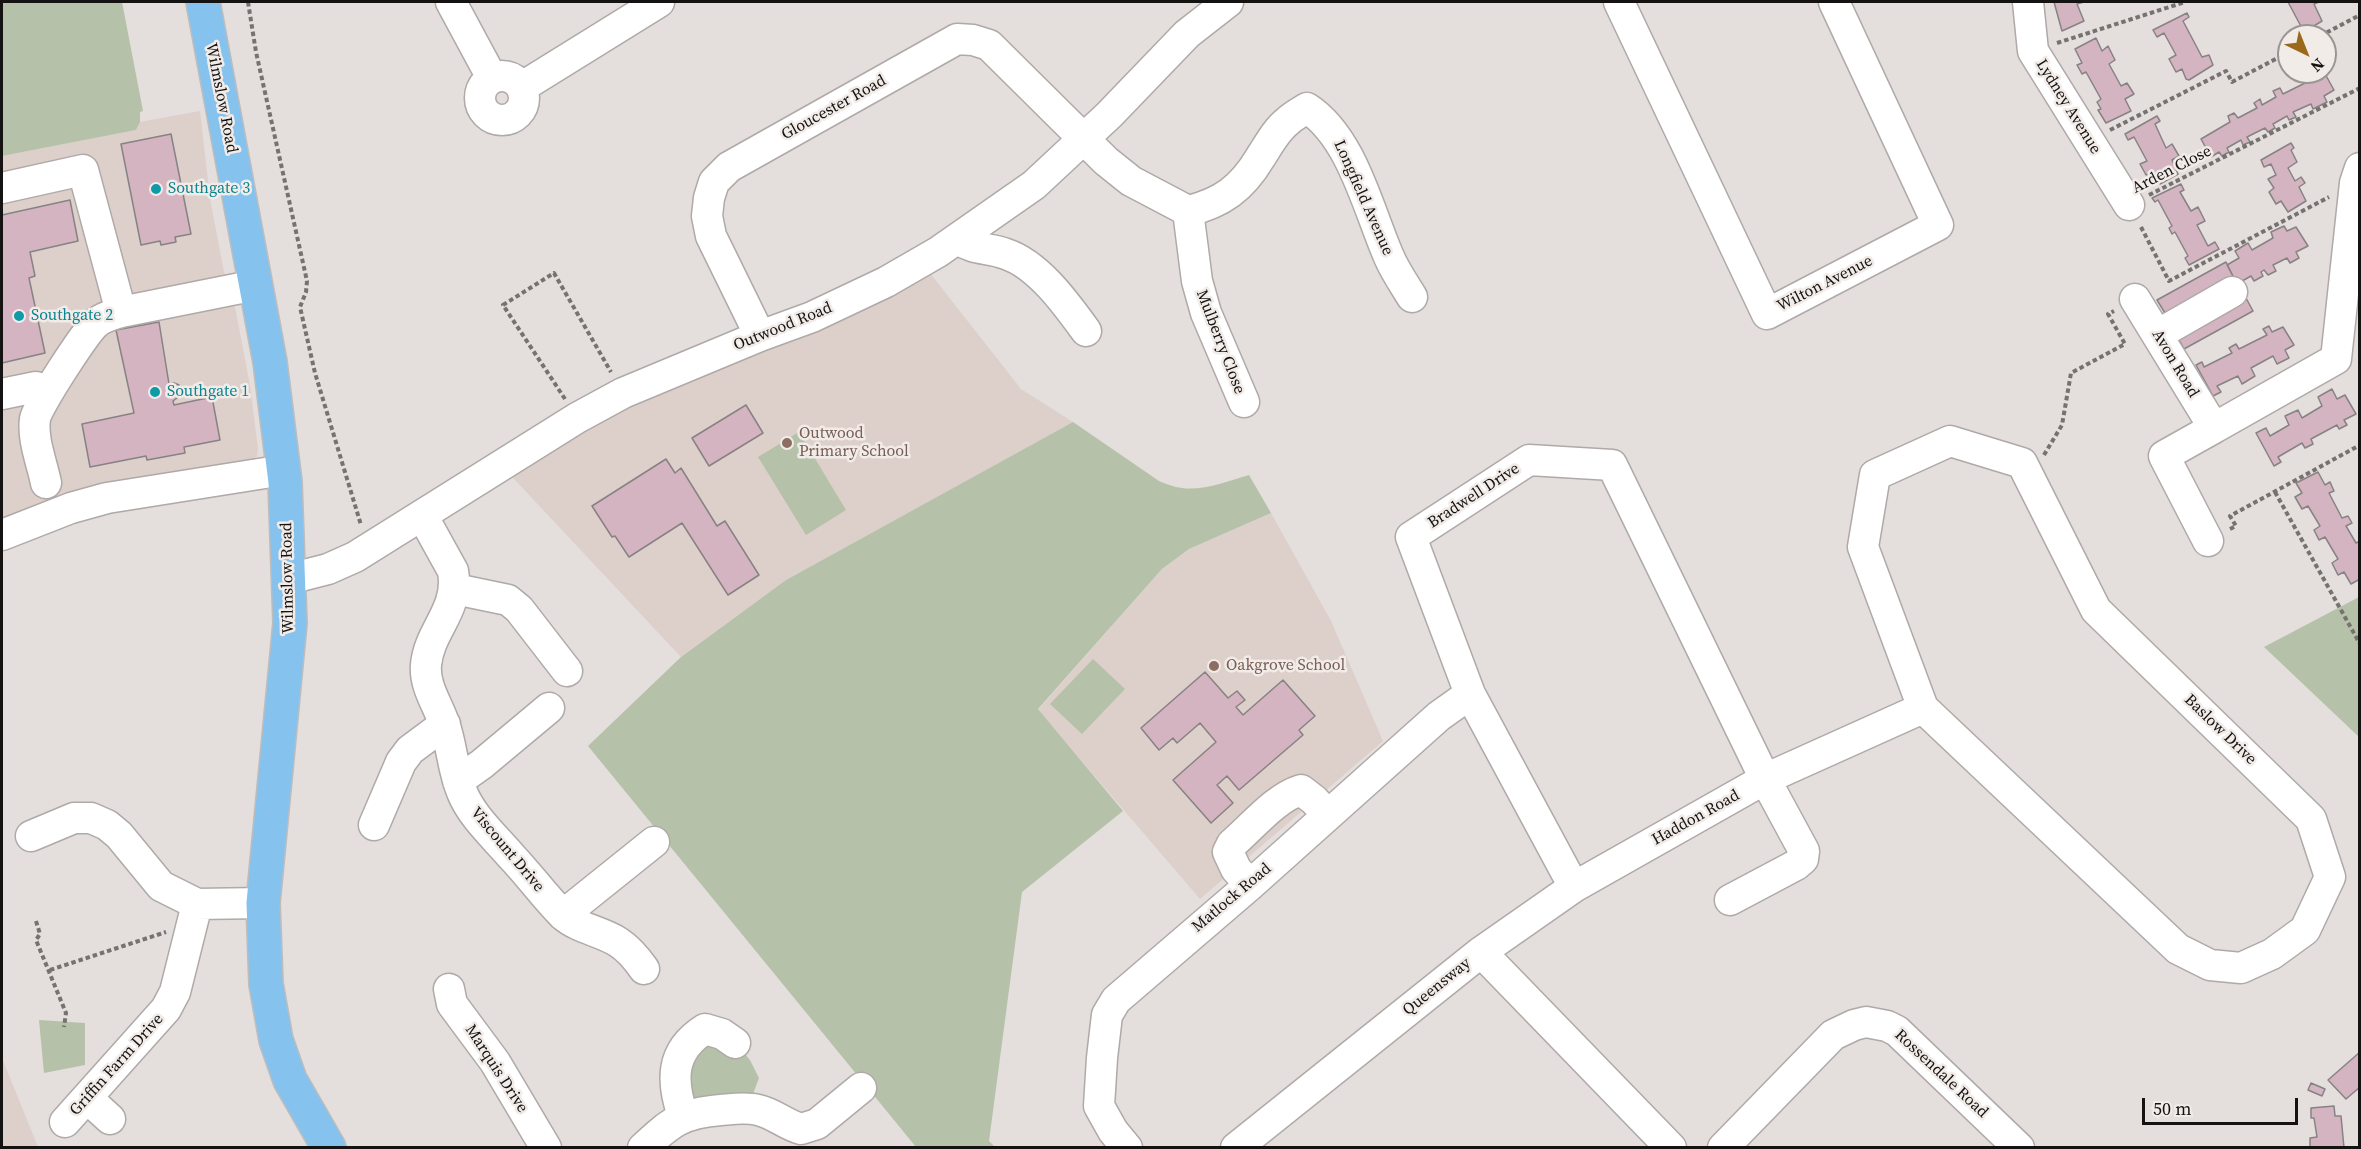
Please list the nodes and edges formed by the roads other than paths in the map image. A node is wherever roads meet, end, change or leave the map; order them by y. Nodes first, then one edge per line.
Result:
1 (202, 2) edge
2 (452, 2) edge
3 (659, 2) edge
4 (1228, 2) edge
5 (1619, 2) edge
6 (1834, 2) edge
7 (2028, 2) edge
8 (492, 78) junction
9 (522, 87) junction
10 (1084, 140) junction
11 (2357, 176) edge
12 (2, 188) edge
13 (2129, 205) road end
14 (1188, 211) junction
15 (957, 239) junction
16 (256, 285) junction
17 (2232, 292) dead end
18 (1412, 297) dead end
19 (2135, 299) road end
20 (121, 312) junction
21 (1086, 331) dead end
22 (2157, 335) junction
23 (760, 336) junction
24 (2348, 361) edge
25 (47, 393) junction
26 (2, 394) edge
27 (1244, 402) dead end
28 (2214, 428) junction
29 (284, 470) junction
30 (46, 483) dead end
31 (422, 515) junction
32 (2, 535) edge
33 (2208, 541) road end
34 (289, 579) junction
35 (455, 589) junction
36 (567, 671) dead end
37 (1470, 694) junction
38 (549, 708) dead end
39 (1923, 708) junction
40 (444, 724) junction
41 (1765, 778) junction
42 (458, 781) junction
43 (1321, 807) junction
44 (372, 827) dead end
45 (31, 836) dead end
46 (654, 842) dead end
47 (1243, 877) junction
48 (1574, 887) junction
49 (1730, 900) dead end
50 (263, 903) junction
51 (563, 915) junction
52 (193, 918) junction
53 (1481, 952) junction
54 (644, 969) dead end
55 (449, 989) dead end
56 (735, 1043) dead end
57 (861, 1088) dead end
58 (87, 1098) junction
59 (683, 1116) junction
60 (110, 1119) dead end
61 (66, 1122) dead end
62 (329, 1148) edge
63 (546, 1148) edge
64 (643, 1148) edge
65 (1127, 1148) edge
66 (1236, 1148) edge
67 (1671, 1148) edge
68 (1723, 1148) edge
69 (2019, 1148) edge

1 - 16 main road, Wilmslow Road
2 - 8 street
3 - 9 street
4 - 10 street, Outwood Road
5 - 6 street, Wilton Avenue
7 - 13 street, Lydney Avenue
8 - 9 street
8 - 9 street
10 - 14 street
10 - 15 street, Outwood Road
10 - 23 street, Gloucester Road
11 - 24 street
12 - 20 street
14 - 18 street, Longfield Avenue
14 - 27 street, Mulberry Close
15 - 21 street
15 - 23 street, Outwood Road
16 - 20 street
16 - 29 main road, Wilmslow Road
17 - 22 street
19 - 22 street, Avon Road
20 - 25 street
22 - 28 street, Avon Road
23 - 31 street, Outwood Road
24 - 28 street
25 - 26 street
25 - 30 street
28 - 33 street
29 - 32 street
29 - 34 main road, Wilmslow Road
31 - 34 street, Outwood Road
31 - 35 street
34 - 50 main road, Wilmslow Road
35 - 36 street
35 - 40 street, Viscount Drive
37 - 41 street, Bradwell Drive
37 - 43 street, Matlock Road
37 - 48 street, Bradwell Drive
38 - 42 street
39 - 39 street, Baslow Drive
39 - 41 street, Haddon Road
40 - 42 street, Viscount Drive
40 - 44 street
41 - 48 street, Haddon Road
41 - 49 street
42 - 51 street, Viscount Drive
43 - 47 street, Matlock Road
43 - 47 street
45 - 52 street
46 - 51 street
47 - 65 street, Matlock Road
48 - 53 street, Haddon Road
50 - 52 street
50 - 62 main road, Wilmslow Road
51 - 54 street, Viscount Drive
52 - 58 street, Griffin Farm Drive
53 - 66 street, Queensway
53 - 67 street, Queensway
55 - 63 street, Marquis Drive
56 - 59 street
57 - 59 street
58 - 60 street
58 - 61 street, Griffin Farm Drive
59 - 64 street
68 - 69 street, Rossendale Road

